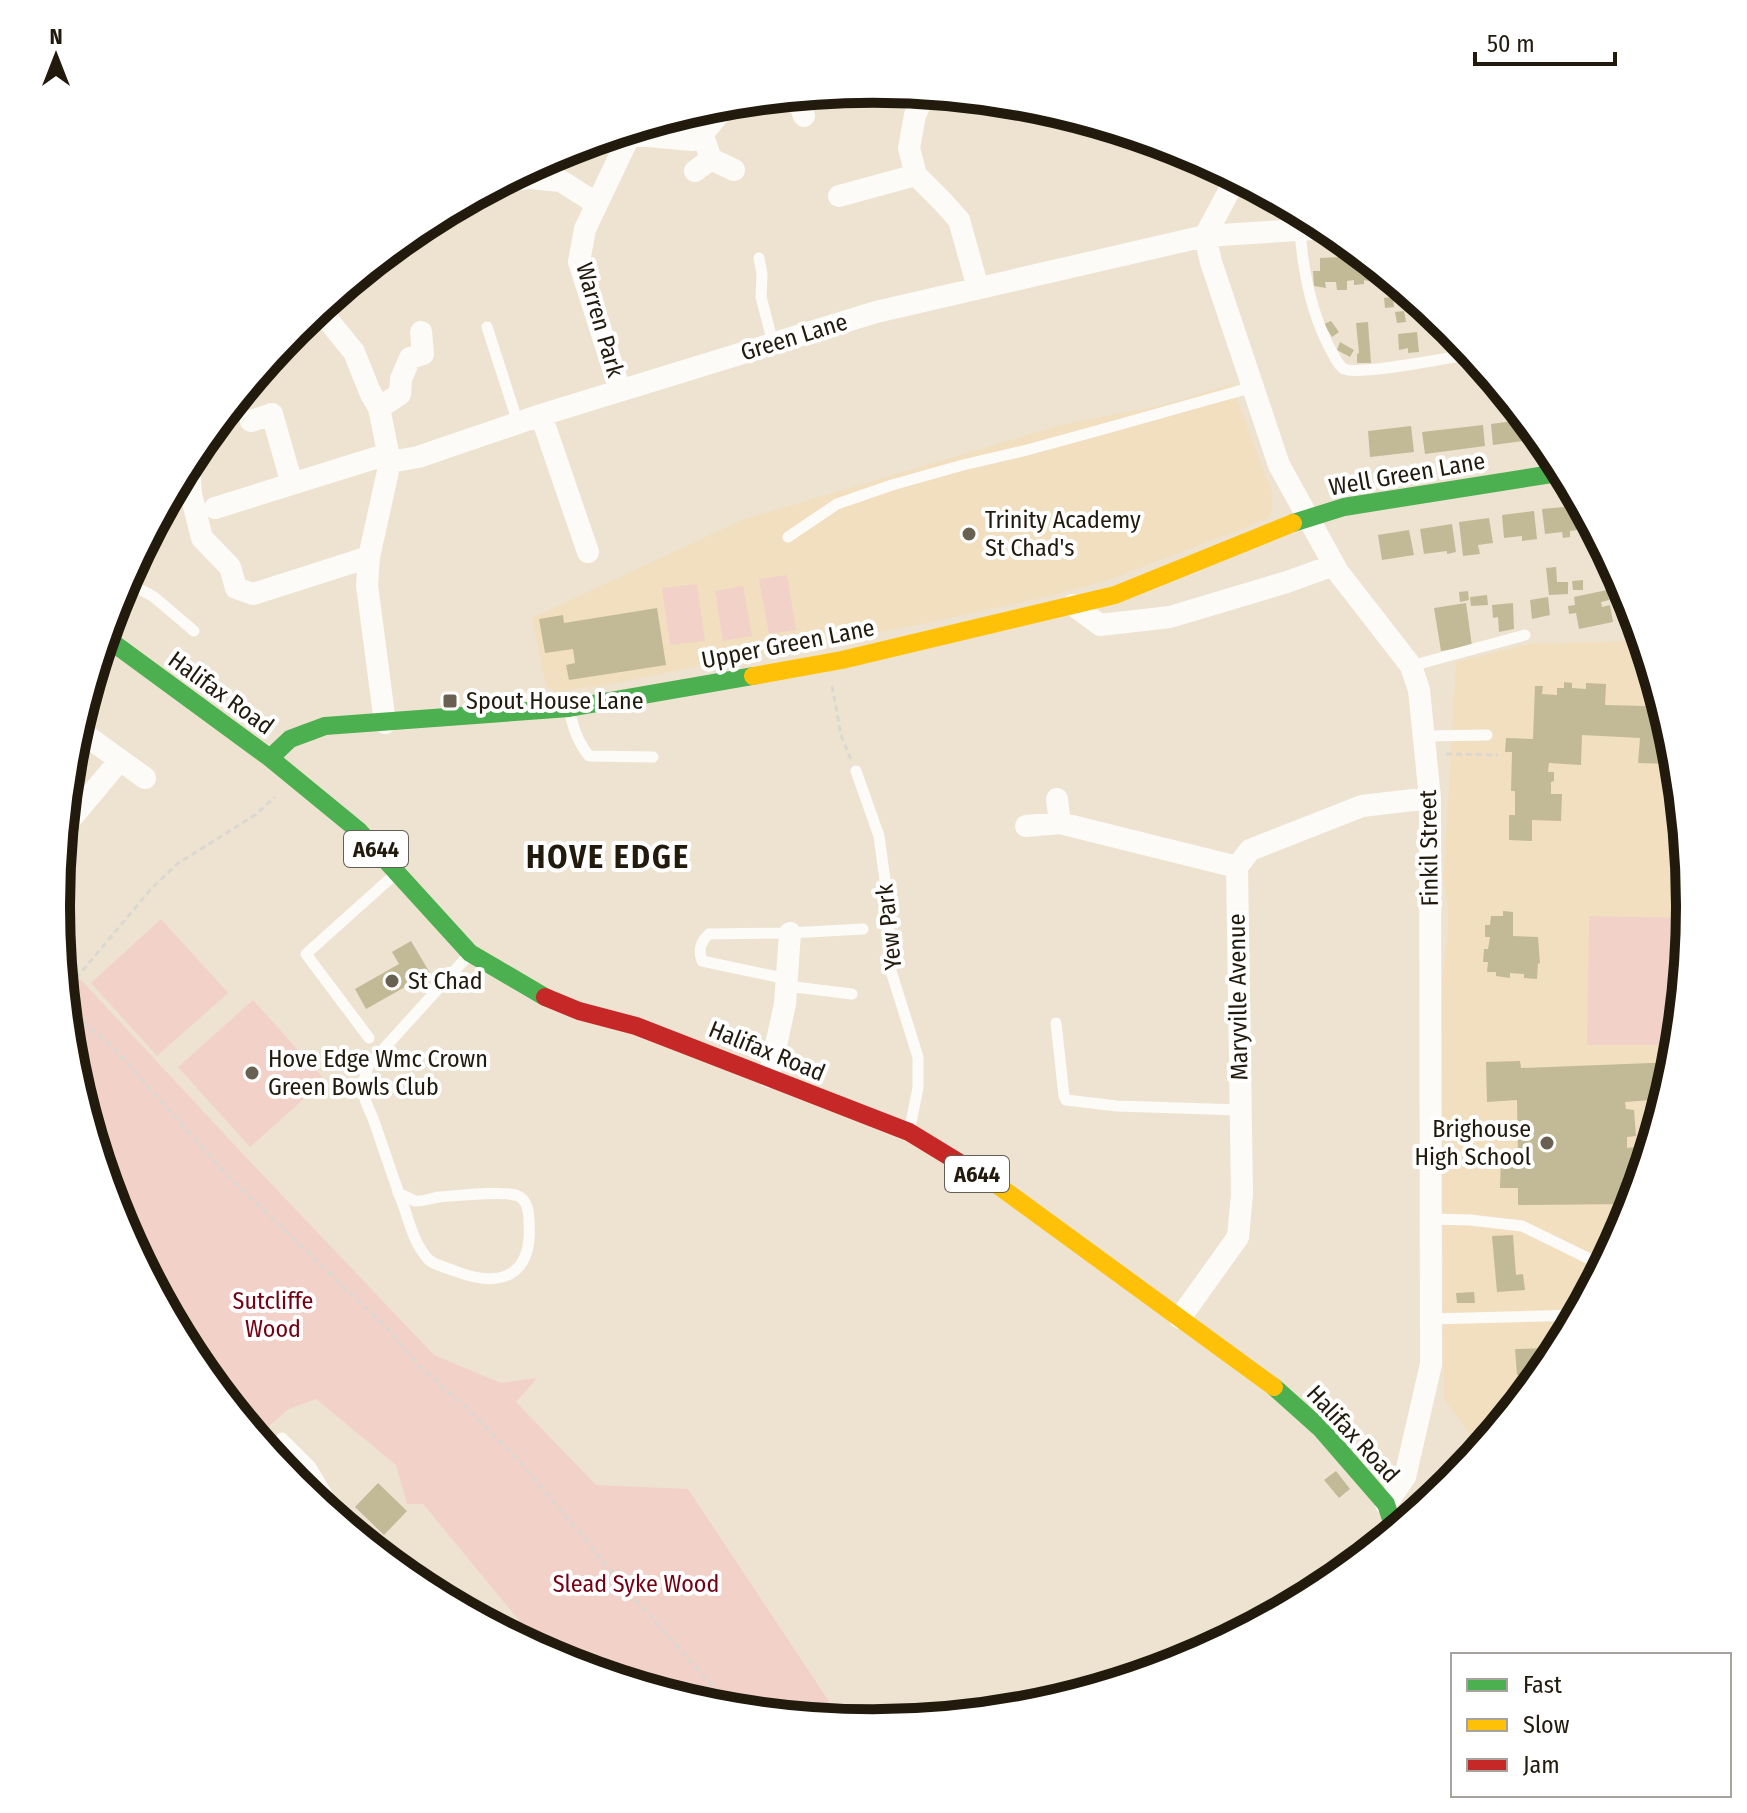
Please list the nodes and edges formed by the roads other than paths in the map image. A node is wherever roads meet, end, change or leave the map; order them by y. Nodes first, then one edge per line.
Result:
1 (920, 105) edge
2 (714, 119) edge
3 (702, 133) junction
4 (649, 135) edge
5 (626, 143) edge
6 (734, 170) dead end
7 (916, 175) junction
8 (535, 178) edge
9 (1231, 187) edge
10 (839, 196) dead end
11 (597, 204) junction
12 (1300, 230) junction
13 (1306, 230) edge
14 (1205, 236) junction
15 (759, 258) dead end
16 (978, 288) junction
17 (326, 318) edge
18 (487, 327) dead end
19 (421, 332) dead end
20 (773, 343) junction
21 (1459, 356) edge
22 (1253, 387) junction
23 (620, 390) junction
24 (379, 408) junction
25 (541, 415) junction
26 (251, 421) dead end
27 (518, 423) junction
28 (389, 458) junction
29 (1550, 474) edge
30 (190, 484) edge
31 (292, 484) junction
32 (215, 508) dead end
33 (1307, 517) junction
34 (788, 537) dead end
35 (588, 552) dead end
36 (369, 557) junction
37 (1334, 565) junction
38 (136, 587) edge
39 (1073, 605) junction
40 (194, 631) dead end
41 (1525, 635) dead end
42 (114, 644) edge
43 (1411, 666) junction
44 (569, 708) junction
45 (385, 723) junction
46 (1487, 735) dead end
47 (87, 741) edge
48 (1424, 745) junction
49 (653, 757) dead end
50 (270, 758) junction
51 (120, 760) junction
52 (856, 771) road end
53 (145, 778) dead end
54 (1430, 798) junction
55 (1057, 799) dead end
56 (76, 813) edge
57 (1060, 823) junction
58 (1026, 826) dead end
59 (1237, 867) junction
60 (397, 873) junction
61 (863, 929) dead end
62 (790, 933) junction
63 (470, 953) junction
64 (787, 983) junction
65 (852, 994) dead end
66 (1056, 1023) dead end
67 (369, 1038) dead end
68 (769, 1077) junction
69 (1240, 1110) junction
70 (909, 1132) junction
71 (398, 1193) junction
72 (1430, 1219) junction
73 (1594, 1261) edge
74 (1565, 1315) edge
75 (1180, 1318) junction
76 (1430, 1319) junction
77 (282, 1438) dead end
78 (329, 1497) edge
79 (1386, 1504) junction
80 (1391, 1520) edge

1 - 7 street
2 - 3 street
3 - 4 street
3 - 6 street
5 - 11 street, Warren Park
7 - 10 street
7 - 16 street
8 - 11 street
9 - 14 street
11 - 23 street, Warren Park
12 - 13 street, Green Lane
12 - 14 street, Green Lane
12 - 21 lane
14 - 16 street, Green Lane
14 - 22 street, Finkil Street
15 - 20 lane
16 - 20 street, Green Lane
17 - 24 street
18 - 27 lane
19 - 24 street
20 - 23 street, Green Lane
22 - 33 street, Finkil Street
22 - 34 lane
23 - 25 street, Green Lane
24 - 28 street
25 - 27 street, Green Lane
25 - 35 street
26 - 31 street
27 - 28 street, Green Lane
28 - 31 street, Green Lane
28 - 36 street
29 - 33 main road, Well Green Lane
30 - 36 street
31 - 32 street, Green Lane
33 - 37 street, Finkil Street
33 - 39 main road, Upper Green Lane
36 - 45 street
37 - 39 street
37 - 43 street, Finkil Street
38 - 40 lane
39 - 44 main road, Upper Green Lane
41 - 43 lane
42 - 50 main road, Halifax Road / A644
43 - 48 street, Finkil Street
44 - 45 main road, Upper Green Lane
44 - 49 lane
45 - 50 main road, Upper Green Lane
46 - 48 lane
47 - 51 street
48 - 54 street, Finkil Street
50 - 60 main road, Halifax Road / A644
51 - 53 street
51 - 56 street
52 - 70 lane, Yew Park
54 - 59 street
54 - 72 street, Finkil Street
55 - 57 street
57 - 58 street
57 - 59 street
59 - 69 street, Maryville Avenue
60 - 63 main road, Halifax Road / A644
60 - 67 lane
61 - 62 lane
62 - 64 street
62 - 64 lane
63 - 68 main road, Halifax Road / A644
63 - 71 lane
64 - 65 lane
64 - 68 street
66 - 69 lane
68 - 70 main road, Halifax Road / A644
69 - 75 street, Maryville Avenue
70 - 75 main road, Halifax Road / A644
71 - 71 lane
72 - 73 lane
72 - 76 street, Finkil Street
74 - 76 lane
75 - 79 main road, Halifax Road / A644
76 - 79 street, Finkil Street
77 - 78 lane
79 - 80 main road, Halifax Road / A644

